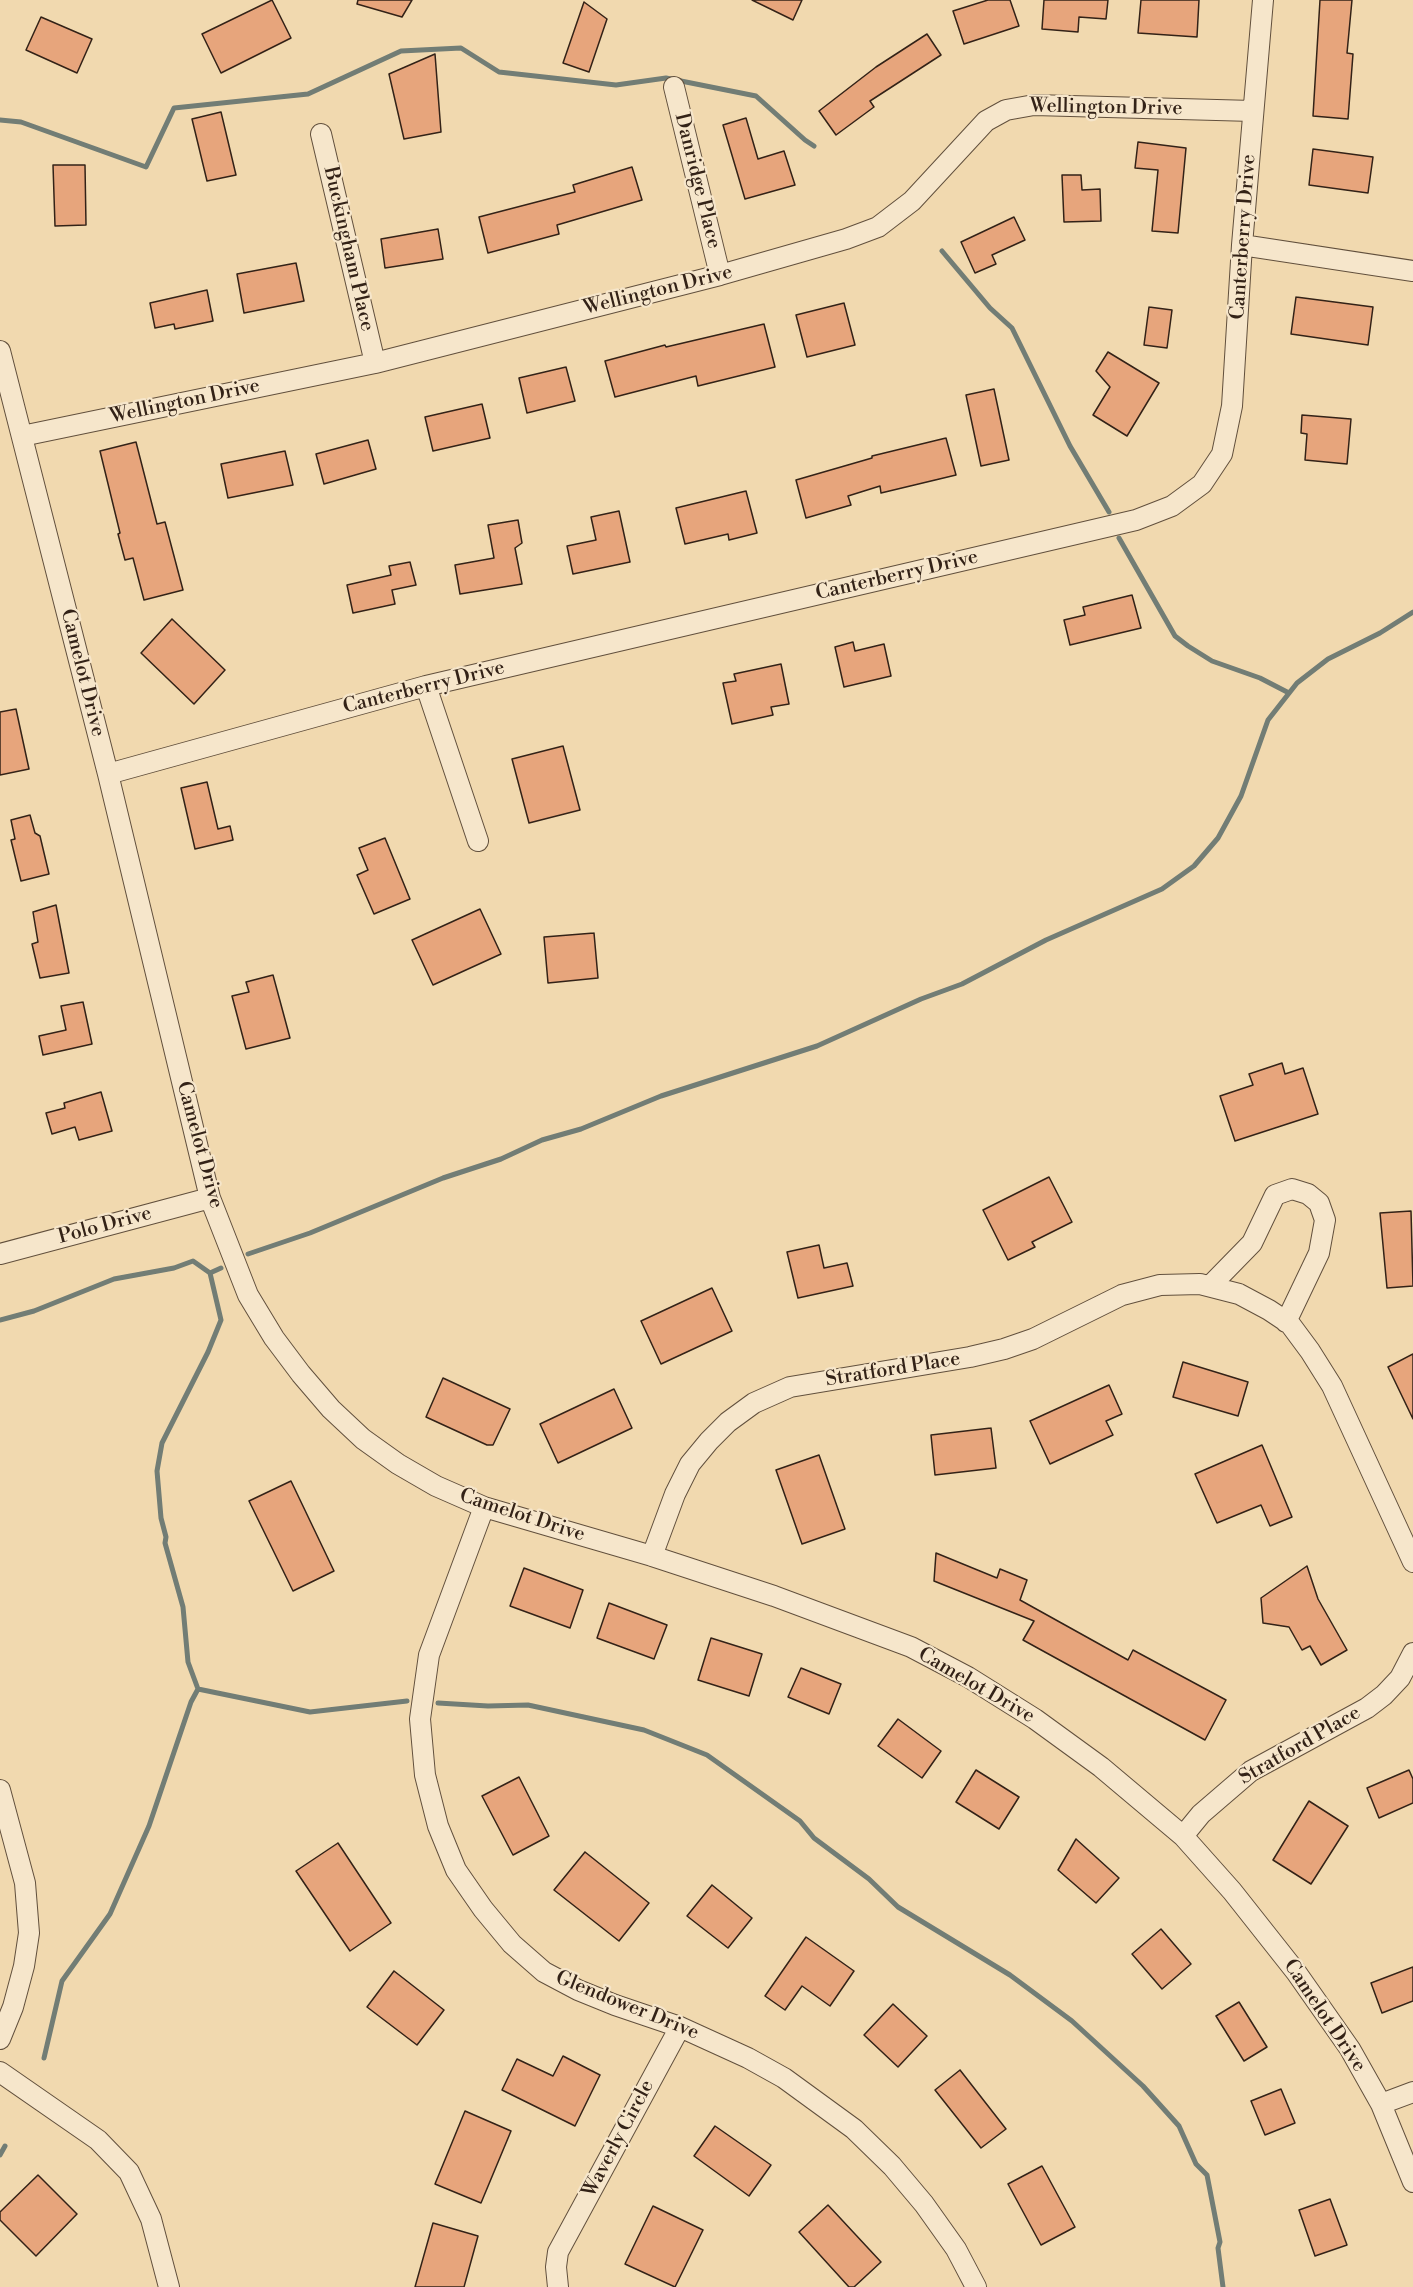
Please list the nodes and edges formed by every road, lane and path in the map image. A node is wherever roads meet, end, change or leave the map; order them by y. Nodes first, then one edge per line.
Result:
1 (1263, 0) edge
2 (674, 87) dead end
3 (1254, 111) junction
4 (321, 134) dead end
5 (1242, 245) junction
6 (1413, 271) edge
7 (720, 275) junction
8 (0, 351) edge
9 (375, 363) junction
10 (22, 436) junction
11 (426, 686) junction
12 (108, 774) junction
13 (478, 841) dead end
14 (210, 1198) junction
15 (0, 1254) edge
16 (1210, 1286) junction
17 (1286, 1322) junction
18 (483, 1507) junction
19 (652, 1556) junction
20 (1413, 1562) edge
21 (1413, 1653) edge
22 (0, 1790) edge
23 (1183, 1836) junction
24 (680, 2027) junction
25 (0, 2039) edge
26 (0, 2073) edge
27 (1413, 2092) edge
28 (1381, 2104) junction
29 (1413, 2182) edge
30 (169, 2287) edge
31 (558, 2287) edge
32 (976, 2287) edge

1 - 3 street, Canterberry Drive
2 - 7 street, Danridge Place
3 - 5 street, Canterberry Drive
3 - 7 street, Wellington Drive
4 - 9 street, Buckingham Place
5 - 6 street
5 - 11 street, Canterberry Drive
7 - 9 street, Wellington Drive
8 - 10 street, Camelot Drive
9 - 10 street, Wellington Drive
10 - 12 street, Camelot Drive
11 - 12 street, Canterberry Drive
11 - 13 street
12 - 14 street, Camelot Drive
14 - 15 street, Polo Drive
14 - 18 street, Camelot Drive
16 - 17 street, Stratford Place
16 - 17 street
16 - 19 street, Stratford Place
17 - 20 street, Stratford Place
18 - 19 street, Camelot Drive
18 - 24 street, Glendower Drive
19 - 23 street, Camelot Drive
21 - 23 street, Stratford Place
22 - 25 street
23 - 28 street, Camelot Drive
24 - 31 street, Waverly Circle
24 - 32 street, Glendower Drive
26 - 30 street
27 - 28 street
28 - 29 street, Camelot Drive

